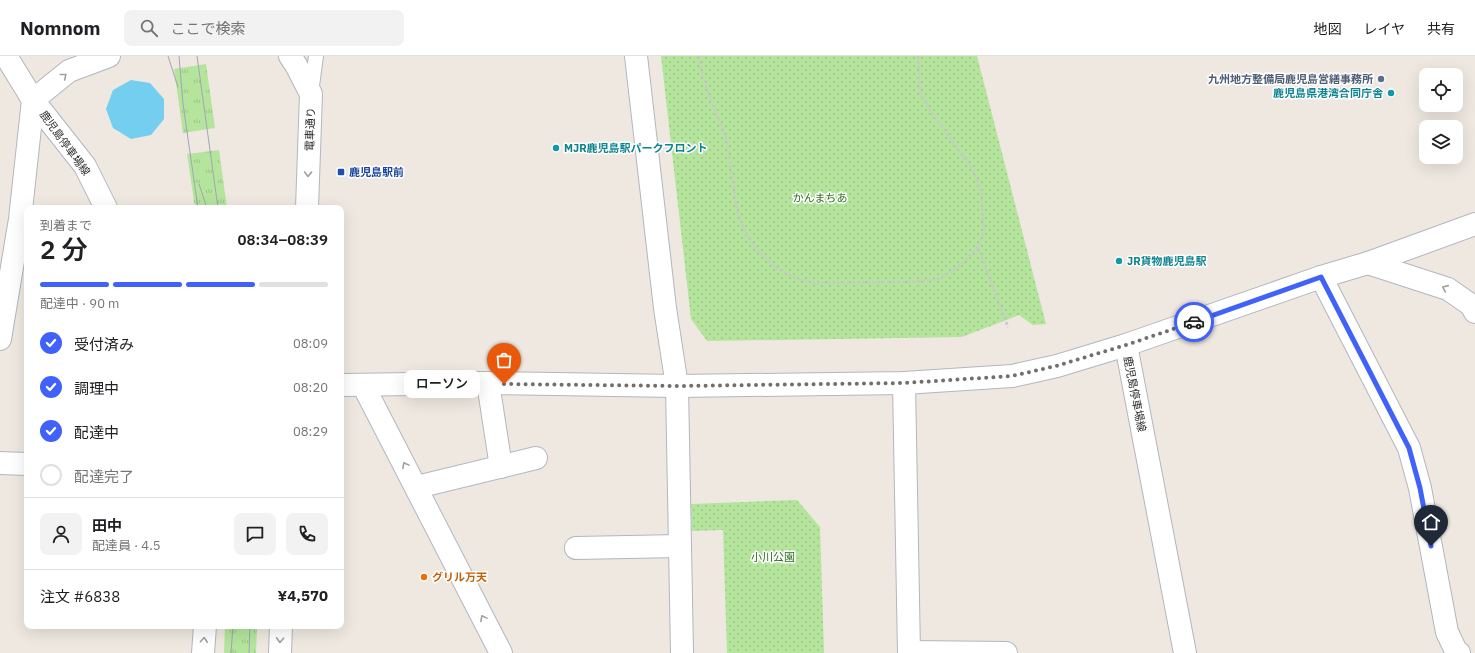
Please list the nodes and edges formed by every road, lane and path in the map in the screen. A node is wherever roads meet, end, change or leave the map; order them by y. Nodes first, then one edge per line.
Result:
1 (6, 56) edge
2 (109, 56) edge
3 (290, 56) edge
4 (316, 56) edge
5 (636, 56) edge
6 (699, 56) edge
7 (918, 56) edge
8 (311, 94) junction
9 (34, 100) junction
10 (104, 205) edge
11 (307, 205) edge
12 (1475, 224) edge
13 (978, 246) junction
14 (1368, 263) junction
15 (1321, 277) junction
16 (1475, 312) edge
17 (1008, 328) dead end
18 (0, 339) edge
19 (1126, 345) junction
20 (488, 383) junction
21 (904, 383) junction
22 (344, 385) edge
23 (363, 385) junction
24 (678, 386) junction
25 (536, 458) dead end
26 (0, 462) edge
27 (24, 464) edge
28 (501, 467) junction
29 (416, 487) junction
30 (680, 546) junction
31 (576, 548) dead end
32 (205, 629) edge
33 (281, 629) edge
34 (203, 653) edge
35 (280, 653) edge
36 (501, 653) edge
37 (682, 653) edge
38 (909, 653) edge
39 (1006, 653) edge
40 (1185, 653) edge
41 (1459, 653) edge

1 - 9 street, 鹿児島停車場線
9 -> 2 street
3 - 8 street, 電車通り
4 - 8 lane
5 - 24 street
6 - 13 path
7 - 13 path
8 -> 11 street, 電車通り
9 - 10 street, 鹿児島停車場線
9 - 18 street
12 - 14 street
13 - 17 path
14 - 15 street
16 -> 14 street
15 - 19 street
15 - 41 street
19 - 21 street, 鹿児島停車場線
19 - 40 street, 鹿児島停車場線
20 - 23 street, 鹿児島停車場線
20 - 24 street, 鹿児島停車場線
20 - 28 street
21 - 24 street, 鹿児島停車場線
21 - 38 street
22 - 23 street, 鹿児島停車場線
29 -> 23 street
24 - 30 street
25 - 28 street
26 - 27 street
28 - 29 street
36 -> 29 street
30 - 31 street
30 - 37 street
34 -> 32 street
33 -> 35 street
38 - 39 street

